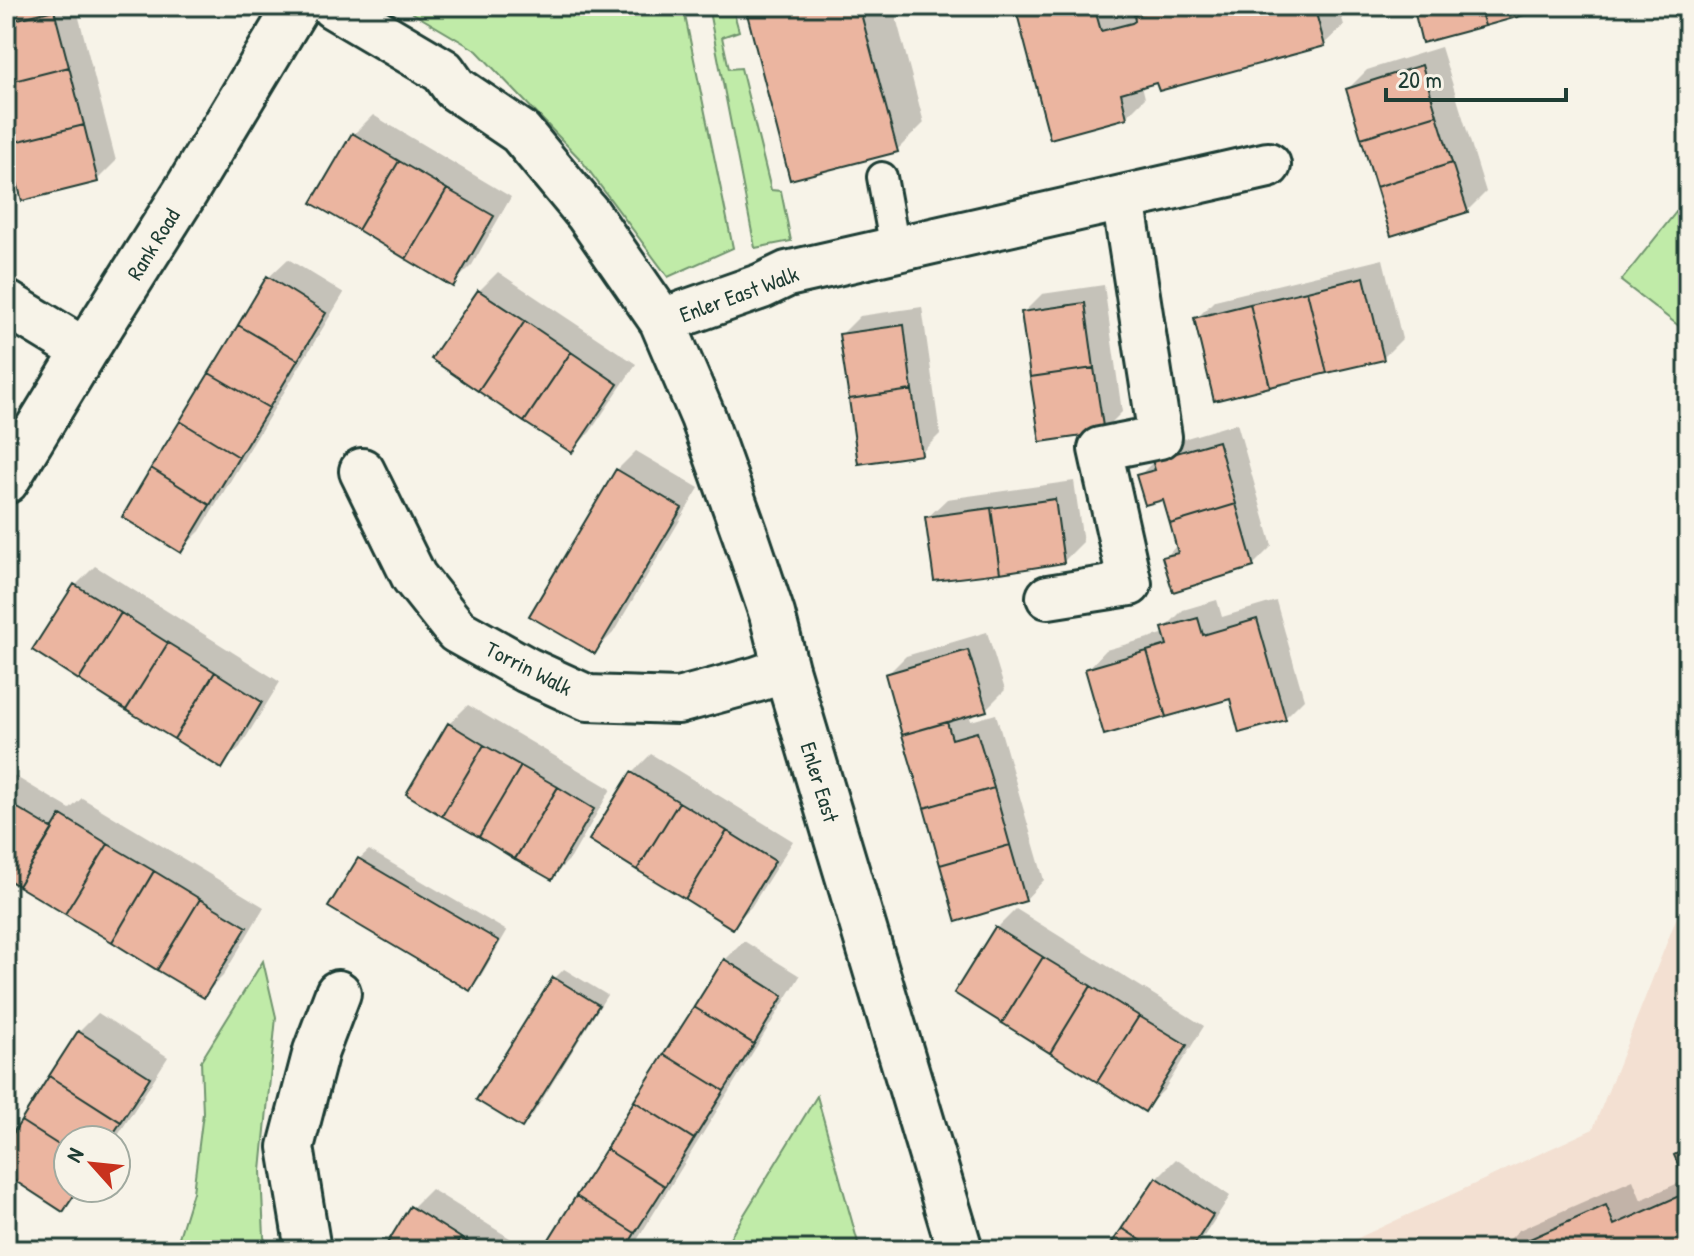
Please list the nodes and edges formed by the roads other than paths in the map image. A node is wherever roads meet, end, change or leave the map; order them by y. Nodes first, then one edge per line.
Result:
1 (297, 6) edge
2 (333, 6) edge
3 (1268, 165) dead end
4 (882, 177) dead end
5 (1123, 198) junction
6 (895, 249) junction
7 (6, 303) edge
8 (662, 321) junction
9 (85, 351) junction
10 (362, 471) dead end
11 (6, 481) edge
12 (1048, 597) dead end
13 (786, 669) junction
14 (338, 993) dead end
15 (308, 1250) edge
16 (960, 1250) edge

1 - 9 street, Rank Road
2 - 8 street, Enler East Walk
3 - 5 street, Enler East Walk
4 - 6 lane
5 - 6 street, Enler East Walk
5 - 12 street
6 - 8 street, Enler East Walk
7 - 9 street
8 - 13 street, Enler East
9 - 11 street, Rank Road
10 - 13 street, Torrin Walk
13 - 16 street, Enler East
14 - 15 street

